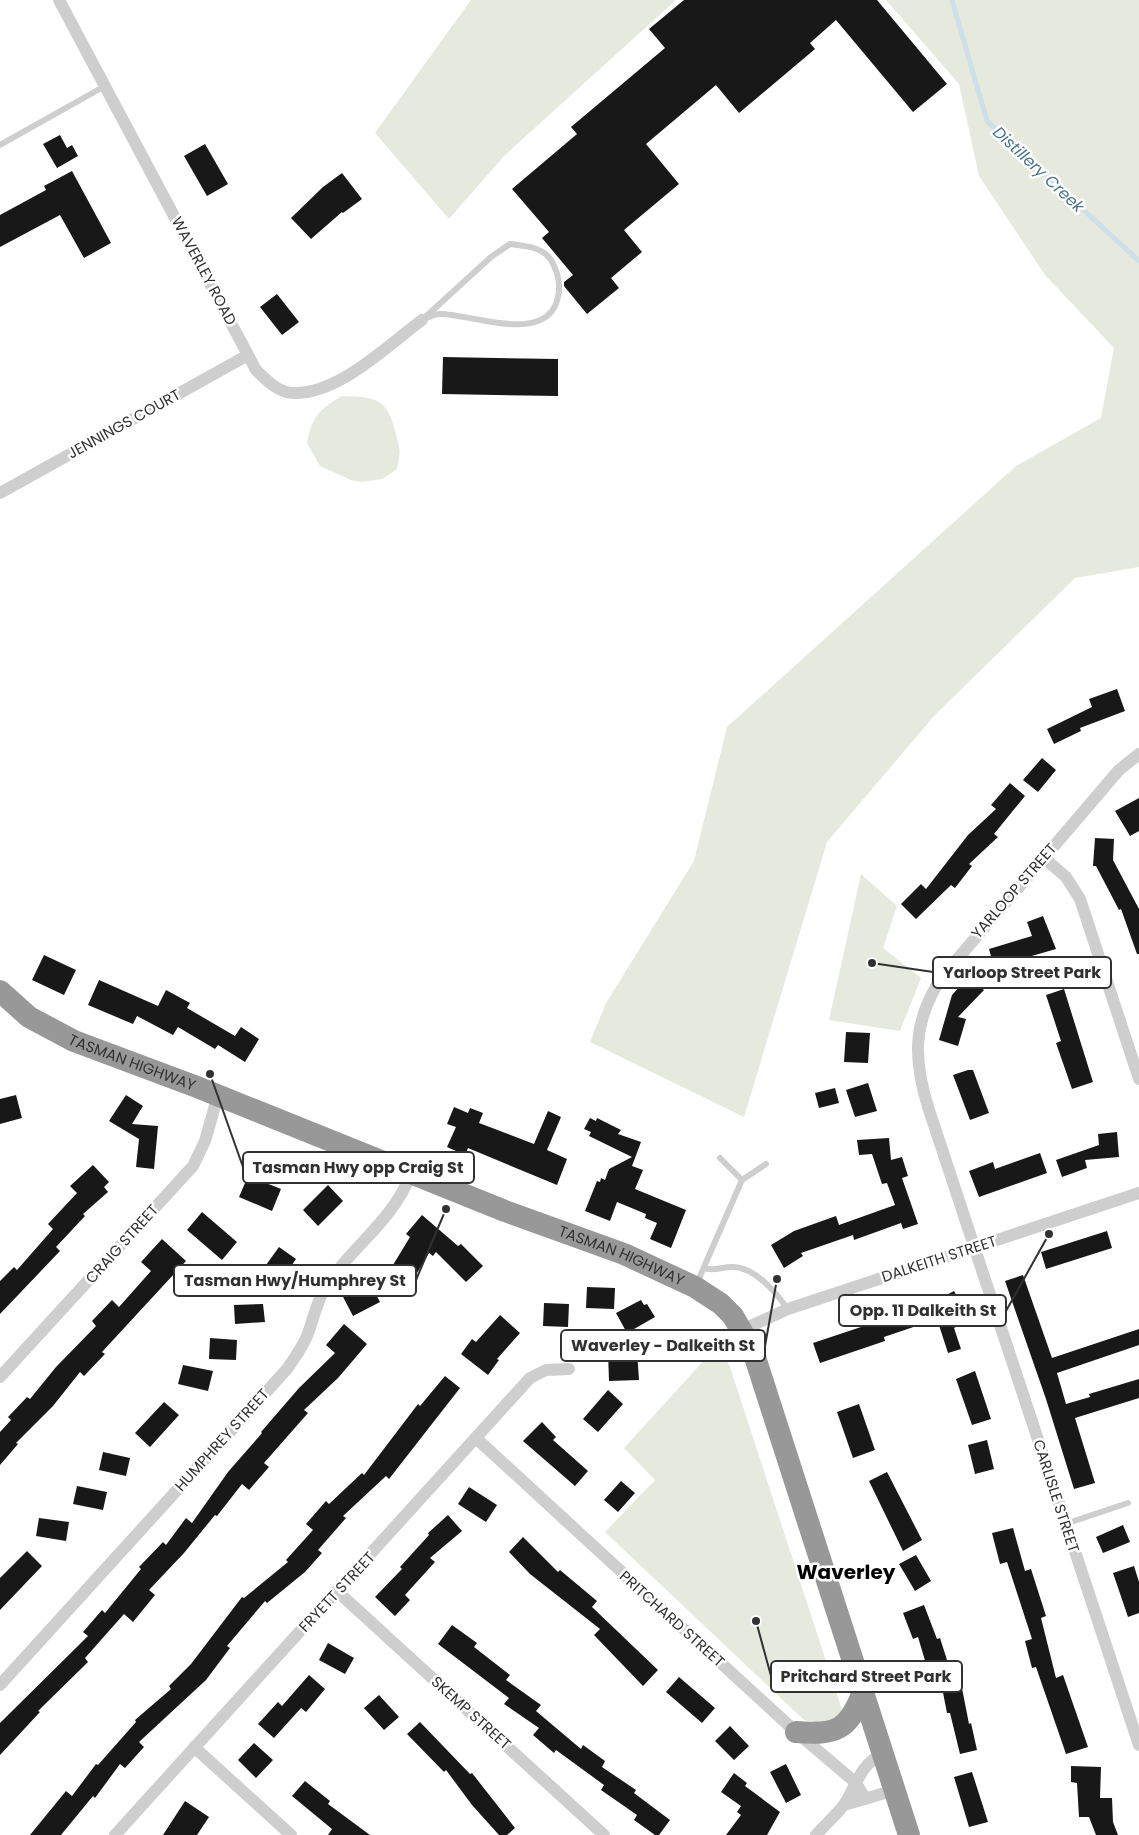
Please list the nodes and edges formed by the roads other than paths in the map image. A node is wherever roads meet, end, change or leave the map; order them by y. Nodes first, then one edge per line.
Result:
1 (59, 0) edge
2 (105, 86) junction
3 (0, 145) edge
4 (422, 320) junction
5 (248, 355) junction
6 (0, 493) edge
7 (1139, 754) edge
8 (1043, 857) junction
9 (0, 991) edge
10 (1139, 1079) edge
11 (218, 1096) junction
12 (720, 1158) dead end
13 (766, 1164) dead end
14 (411, 1174) junction
15 (742, 1180) junction
16 (1139, 1193) edge
17 (975, 1247) junction
18 (700, 1278) junction
19 (788, 1309) junction
20 (742, 1330) junction
21 (569, 1369) dead end
22 (0, 1377) edge
23 (476, 1439) junction
24 (1128, 1503) dead end
25 (1065, 1524) junction
26 (338, 1592) junction
27 (0, 1684) edge
28 (863, 1692) junction
29 (796, 1732) junction
30 (1139, 1744) edge
31 (194, 1747) junction
32 (883, 1754) junction
33 (855, 1782) junction
34 (895, 1790) junction
35 (866, 1799) junction
36 (844, 1805) junction
37 (115, 1835) edge
38 (291, 1835) edge
39 (604, 1835) edge
40 (816, 1835) edge
41 (909, 1835) edge

1 - 2 street, WAVERLEY ROAD
2 - 3 lane
2 - 5 street, WAVERLEY ROAD
4 - 4 lane
4 - 5 street, WAVERLEY ROAD
5 - 6 street, JENNINGS COURT
7 - 8 street, YARLOOP STREET
8 - 10 street
8 - 17 street, YARLOOP STREET
9 - 11 highway, TASMAN HIGHWAY
11 - 14 highway, TASMAN HIGHWAY
11 - 22 street, CRAIG STREET
12 - 15 lane
13 - 15 lane
14 - 18 highway, TASMAN HIGHWAY
14 - 27 street, HUMPHREY STREET
15 - 18 lane
16 - 17 street, DALKEITH STREET
17 - 19 street, DALKEITH STREET
17 - 25 street, CARLISLE STREET
18 - 19 lane
18 - 20 highway, TASMAN HIGHWAY
19 - 20 street, DALKEITH STREET
20 - 28 highway, TASMAN HIGHWAY
21 - 23 street, FRYETT STREET
23 - 26 street, FRYETT STREET
23 - 29 street, PRITCHARD STREET
24 - 25 lane
25 - 30 street, CARLISLE STREET
26 - 31 street, FRYETT STREET
26 - 39 street, SKEMP STREET
28 - 29 highway
28 - 32 highway, TASMAN HIGHWAY
29 - 33 street, PRITCHARD STREET
31 - 37 street, FRYETT STREET
31 - 38 street
32 - 33 street
32 - 34 highway, TASMAN HIGHWAY
33 - 35 street, PRITCHARD STREET
33 - 36 street
34 - 35 street
34 - 41 highway, TASMAN HIGHWAY
35 - 36 street
36 - 40 street

